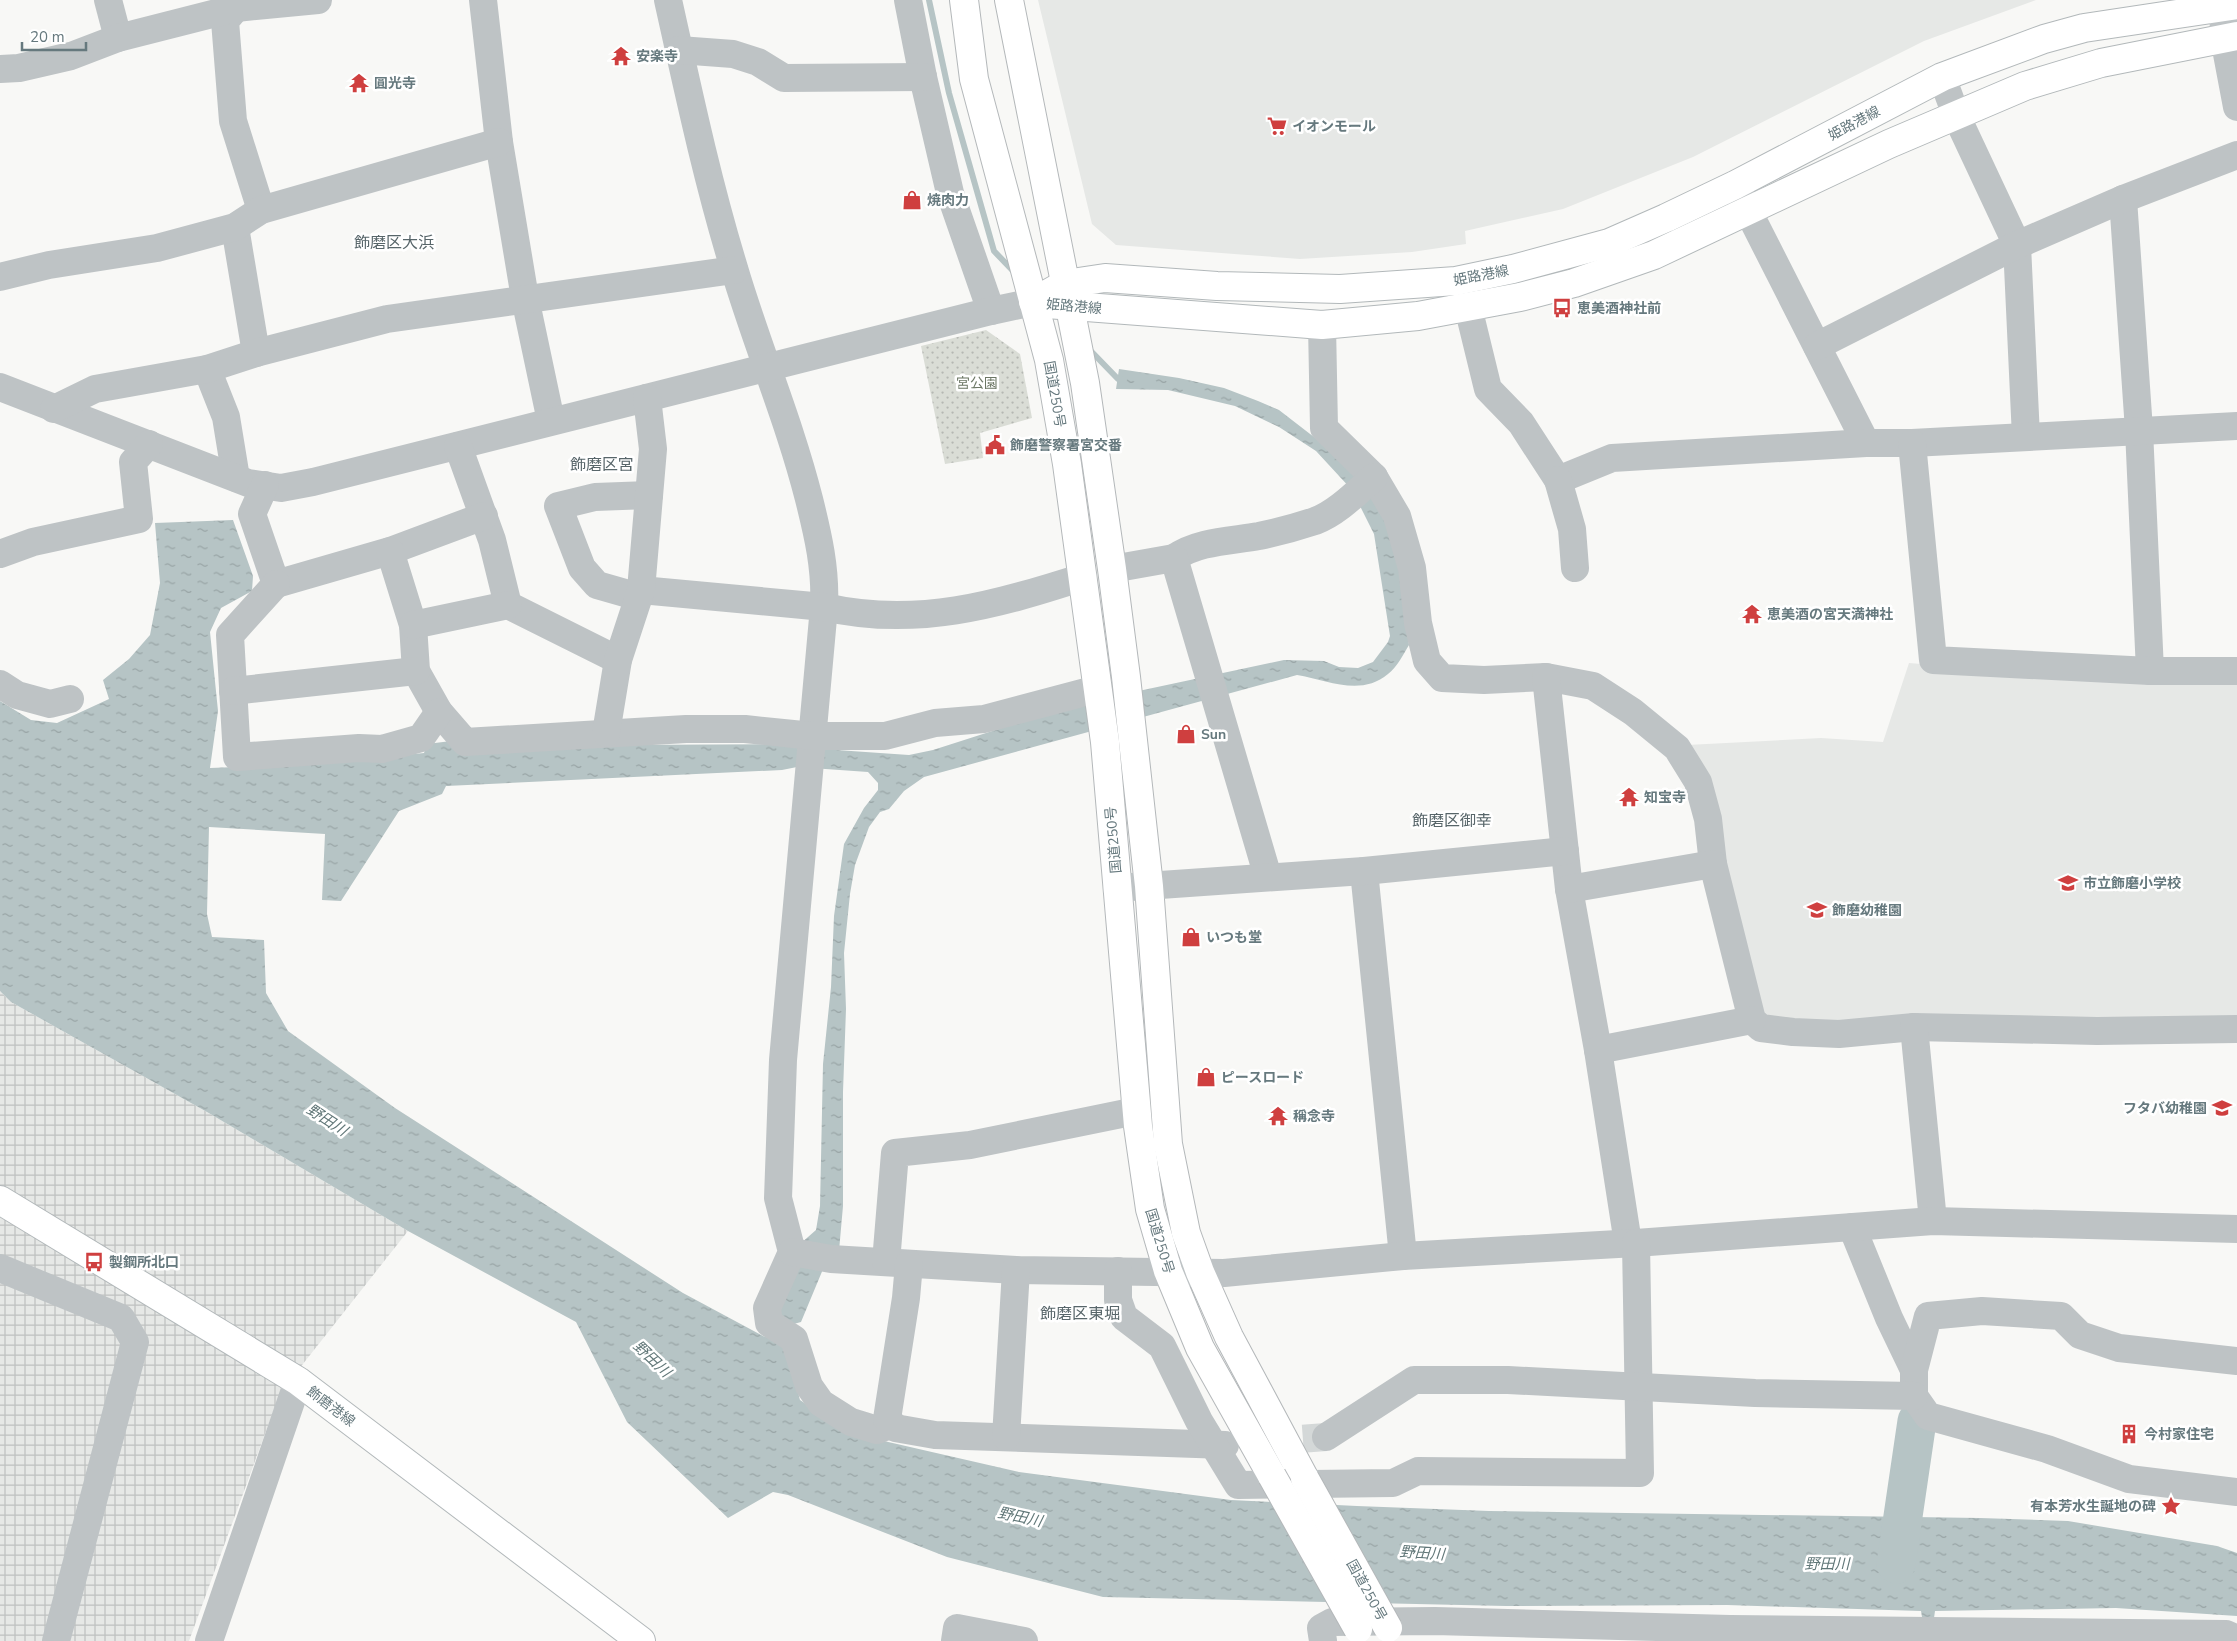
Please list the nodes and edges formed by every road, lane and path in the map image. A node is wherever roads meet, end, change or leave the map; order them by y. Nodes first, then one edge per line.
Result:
1 (108, 0) edge
2 (318, 0) edge
3 (483, 0) edge
4 (668, 0) edge
5 (908, 0) edge
6 (964, 0) edge
7 (1009, 0) edge
8 (2228, 3) edge
9 (235, 4) edge
10 (2231, 37) edge
11 (118, 38) junction
12 (679, 50) junction
13 (0, 69) edge
14 (923, 77) junction
15 (1942, 77) junction
16 (2237, 107) edge
17 (1956, 115) junction
18 (499, 142) junction
19 (2237, 154) edge
20 (1735, 185) junction
21 (2124, 199) junction
22 (261, 210) junction
23 (1748, 212) junction
24 (235, 227) junction
25 (2017, 245) junction
26 (734, 270) junction
27 (0, 278) edge
28 (1067, 295) junction
29 (525, 298) junction
30 (1034, 302) junction
31 (1468, 307) junction
32 (991, 311) junction
33 (1322, 325) junction
34 (1817, 346) junction
35 (256, 353) junction
36 (767, 368) junction
37 (207, 369) junction
38 (0, 387) edge
39 (647, 398) junction
40 (54, 409) junction
41 (551, 421) junction
42 (2237, 426) edge
43 (2139, 430) junction
44 (2026, 437) junction
45 (1866, 443) junction
46 (149, 444) junction
47 (1912, 444) junction
48 (458, 446) junction
49 (1374, 477) junction
50 (236, 478) junction
51 (1558, 480) junction
52 (265, 486) junction
53 (649, 495) junction
54 (484, 516) junction
55 (390, 552) junction
56 (0, 554) edge
57 (1174, 558) junction
58 (1574, 568) dead end
59 (1112, 569) junction
60 (1083, 577) junction
61 (276, 584) junction
62 (640, 594) junction
63 (508, 605) junction
64 (824, 607) junction
65 (413, 625) junction
66 (618, 660) junction
67 (416, 671) junction
68 (2150, 671) junction
69 (2237, 671) edge
70 (1546, 677) junction
71 (0, 684) edge
72 (1097, 689) junction
73 (233, 691) junction
74 (70, 699) dead end
75 (439, 712) junction
76 (606, 734) junction
77 (813, 736) junction
78 (1565, 851) junction
79 (1713, 864) junction
80 (1364, 871) junction
81 (1268, 876) junction
82 (1149, 886) junction
83 (1117, 888) junction
84 (1569, 890) junction
85 (1752, 1020) junction
86 (1914, 1027) junction
87 (2237, 1029) edge
88 (1598, 1050) junction
89 (1136, 1111) junction
90 (0, 1200) edge
91 (1933, 1220) junction
92 (1852, 1227) junction
93 (2237, 1229) edge
94 (1632, 1243) junction
95 (792, 1252) junction
96 (1402, 1256) junction
97 (898, 1263) junction
98 (0, 1268) edge
99 (1016, 1270) junction
100 (1118, 1271) junction
101 (1168, 1271) junction
102 (1200, 1272) junction
103 (2237, 1361) edge
104 (1914, 1370) junction
105 (298, 1380) junction
106 (1640, 1386) junction
107 (1914, 1396) junction
108 (892, 1424) junction
109 (1006, 1437) junction
110 (1326, 1437) tunnel mouth
111 (1220, 1445) junction
112 (2237, 1492) edge
113 (1439, 1631) edge
114 (1361, 1635) edge
115 (1391, 1635) edge
116 (1730, 1635) edge
117 (2237, 1639) edge
118 (56, 1641) edge
119 (208, 1641) edge
120 (641, 1641) edge
121 (954, 1641) edge
122 (1024, 1641) edge
123 (1324, 1641) edge

1 - 11 street
2 - 9 street
3 - 18 street
4 - 12 street
5 - 14 street
6 - 30 main road, 国道250号
7 - 28 main road, 国道250号
8 - 10 street
8 - 15 main road, 姫路港線
9 - 11 street
9 - 22 street
10 - 16 street
10 - 17 main road, 姫路港線
11 - 13 street
12 - 14 street
12 - 26 street
14 - 32 street
15 - 17 street
15 - 20 main road, 姫路港線
17 - 23 main road, 姫路港線
17 - 25 street
18 - 22 street
18 - 29 street
19 - 21 street
20 - 23 street
20 - 28 main road, 姫路港線
21 - 25 street
21 - 43 street
22 - 24 street
23 - 31 main road, 姫路港線
23 - 34 street
24 - 27 street
24 - 35 street
25 - 34 street
25 - 44 street
26 - 29 street
26 - 36 street
28 - 30 main road, 姫路港線
28 - 33 main road, 姫路港線
28 - 59 main road, 国道250号
29 - 35 street
29 - 41 street
30 - 32 street
30 - 60 main road, 国道250号
31 - 33 main road, 姫路港線
31 - 51 street
32 - 36 street
33 - 49 street
34 - 45 street
35 - 37 street
36 - 39 street
36 - 64 street
37 - 40 street
37 - 50 street
38 - 40 street
39 - 41 street
39 - 53 street
40 - 46 street
41 - 48 street
42 - 43 street
43 - 44 street
43 - 68 street
44 - 47 street
45 - 47 street
45 - 51 street
46 - 50 street
46 - 56 street
47 - 68 street
48 - 52 street
48 - 54 street
49 - 57 street
49 - 70 street
50 - 52 street
51 - 58 street
52 - 61 street
53 - 62 street
53 - 62 street
54 - 55 street
54 - 63 street
55 - 61 street
55 - 65 street
57 - 59 street
57 - 81 street
59 - 82 main road, 国道250号
60 - 64 street
60 - 72 main road, 国道250号
61 - 73 street
62 - 64 street
62 - 66 street
63 - 65 street
63 - 66 street
64 - 77 street
65 - 67 street
66 - 76 street
67 - 73 street
67 - 75 street
68 - 69 street
70 - 78 street
70 - 79 street
71 - 74 street
72 - 77 street
72 - 83 main road, 国道250号
73 - 75 street
75 - 76 street
76 - 77 street
77 - 95 street
78 - 80 street
78 - 84 street
79 - 84 street
79 - 85 street
80 - 81 street
80 - 96 street
81 - 82 street
82 - 83 street
82 - 102 main road, 国道250号
83 - 89 main road, 国道250号
84 - 88 street
85 - 86 street
85 - 88 street
86 - 87 street
86 - 91 street
88 - 94 street
89 - 97 street
89 - 101 main road, 国道250号
90 - 105 main road, 飾磨港線
91 - 92 street
91 - 93 street
92 - 94 street
92 - 104 street
94 - 96 street
94 - 106 street
95 - 97 street
95 - 108 street
96 - 102 street
97 - 99 street
97 - 108 street
98 - 118 street
99 - 100 street
99 - 109 street
100 - 101 street
100 - 111 street
101 - 102 street
101 - 114 main road, 国道250号, bridge
102 - 115 main road, 国道250号, bridge
103 - 104 street
104 - 107 street
105 - 119 street
105 - 120 main road, 飾磨港線
106 - 107 street
106 - 110 street
106 - 111 street
107 - 112 street
108 - 109 street
109 - 111 street
113 - 116 street
113 - 123 street
116 - 117 street
121 - 122 street

